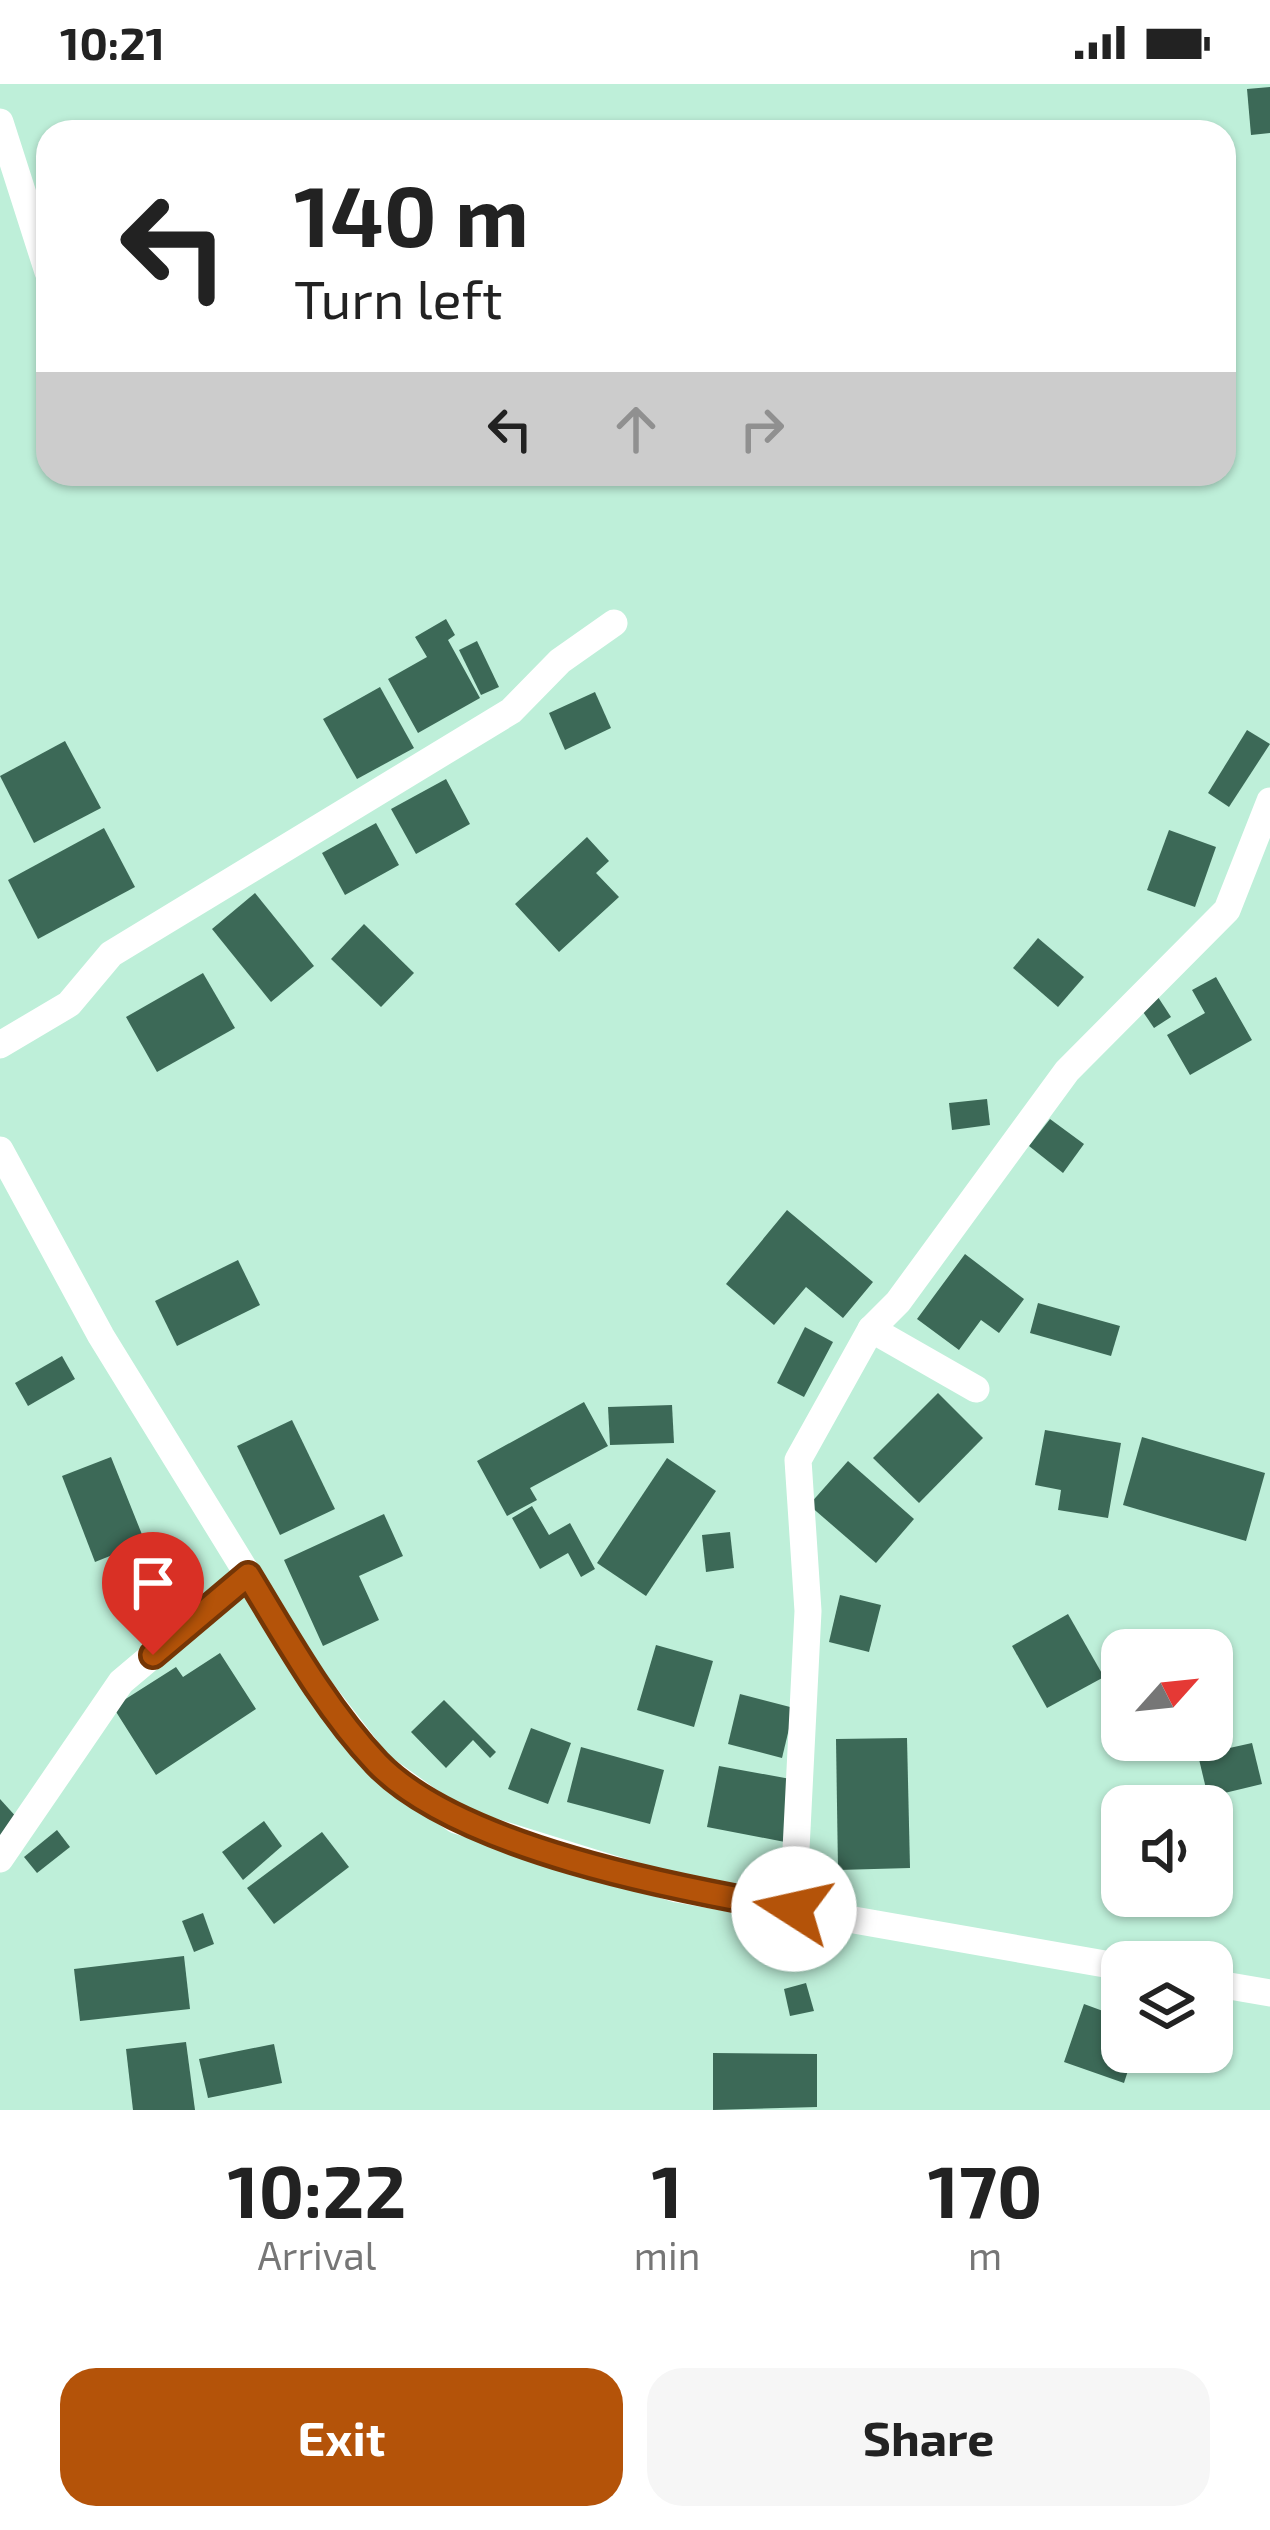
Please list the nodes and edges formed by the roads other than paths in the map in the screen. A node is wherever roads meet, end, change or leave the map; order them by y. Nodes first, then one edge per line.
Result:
1 (0, 122) edge
2 (36, 234) edge
3 (614, 623) dead end
4 (1270, 801) edge
5 (0, 1045) edge
6 (0, 1150) edge
7 (871, 1329) junction
8 (976, 1389) dead end
9 (248, 1575) junction
10 (0, 1859) edge
11 (794, 1909) junction
12 (1101, 1963) edge
13 (1233, 1987) edge
14 (1270, 1993) edge

1 - 2 street
3 - 5 street
4 - 7 street
6 - 9 street
7 - 8 street
7 - 11 street
9 - 10 street
9 - 11 street
11 - 12 street
13 - 14 street

